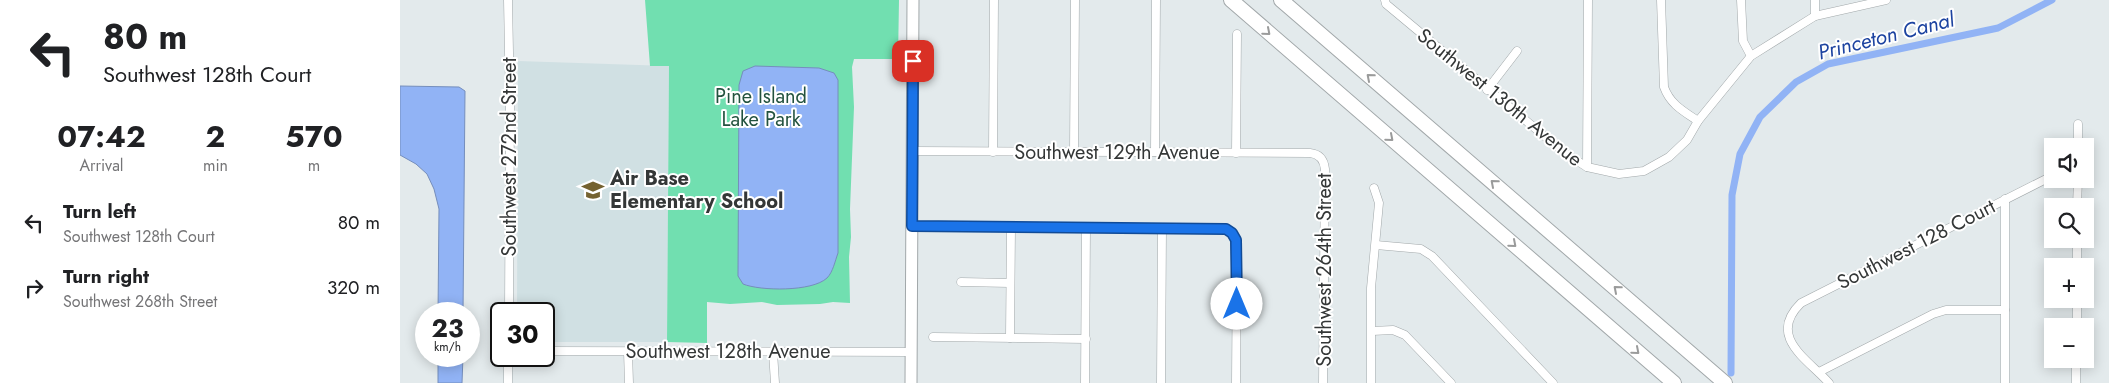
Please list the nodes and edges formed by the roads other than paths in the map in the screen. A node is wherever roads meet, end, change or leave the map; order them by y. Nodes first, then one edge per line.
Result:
1 (508, 0) edge
2 (913, 0) edge
3 (994, 0) edge
4 (1076, 0) edge
5 (1156, 0) edge
6 (1231, 0) edge
7 (1281, 0) edge
8 (1588, 0) edge
9 (1662, 0) edge
10 (1741, 0) edge
11 (1815, 0) edge
12 (1886, 0) edge
13 (1386, 2) edge
14 (1815, 16) junction
15 (1237, 34) dead end
16 (1517, 51) dead end
17 (1751, 56) junction
18 (1487, 90) junction
19 (1698, 121) junction
20 (2078, 124) dead end
21 (2078, 138) edge
22 (913, 151) junction
23 (993, 152) junction
24 (1074, 152) junction
25 (1155, 152) junction
26 (1236, 153) junction
27 (1320, 157) joint
28 (1587, 167) junction
29 (2044, 180) edge
30 (1374, 188) dead end
31 (2005, 199) junction
32 (912, 226) junction
33 (1011, 227) junction
34 (1086, 227) junction
35 (1162, 228) junction
36 (1376, 245) junction
37 (961, 282) dead end
38 (1010, 283) junction
39 (509, 302) edge
40 (2005, 310) junction
41 (1372, 331) junction
42 (933, 337) dead end
43 (1010, 338) junction
44 (1086, 339) junction
45 (555, 351) edge
46 (628, 351) junction
47 (773, 352) junction
48 (912, 352) junction
49 (508, 367) edge
50 (2076, 368) edge
51 (1820, 372) junction
52 (508, 383) edge
53 (629, 383) edge
54 (775, 383) edge
55 (911, 383) edge
56 (1085, 383) edge
57 (1161, 383) edge
58 (1236, 383) edge
59 (1323, 383) edge
60 (1371, 383) edge
61 (1451, 383) edge
62 (1553, 383) edge
63 (1674, 383) edge
64 (1725, 383) edge
65 (1829, 383) edge
66 (2005, 383) edge
67 (2076, 383) edge

1 - 39 street, Southwest 272nd Street
2 - 22 main road
3 - 23 street
4 - 24 street
5 - 25 street
6 -> 63 highway
64 -> 7 highway
8 - 28 street
9 - 19 street
10 - 17 street
11 - 14 street
12 - 14 street, Southwest 130th Avenue
13 - 18 street, Southwest 130th Avenue
14 - 17 street, Southwest 130th Avenue
15 - 26 street
16 - 18 street
17 - 19 street, Southwest 130th Avenue
18 - 28 street, Southwest 130th Avenue
19 - 28 street, Southwest 130th Avenue
20 - 21 street
22 - 23 street, Southwest 129th Avenue
22 - 32 main road
23 - 24 street, Southwest 129th Avenue
24 - 25 street, Southwest 129th Avenue
25 - 26 street, Southwest 129th Avenue
26 - 27 street, Southwest 129th Avenue
27 - 59 street, Southwest 264th Street
29 - 31 street, Southwest 128 Court
30 - 36 street
31 - 40 street
31 - 51 street, Southwest 128 Court
32 - 33 street
32 - 48 main road
33 - 34 street
33 - 38 street
34 - 35 street
34 - 44 street
35 - 57 street
35 - 58 street
36 - 41 street
36 - 62 street
37 - 38 street
38 - 43 street
40 - 51 street
40 - 66 street
41 - 60 street
41 - 61 street
42 - 43 street
43 - 44 street
44 - 56 street
45 - 46 street, Southwest 128th Avenue
46 - 47 street, Southwest 128th Avenue
46 - 53 street
47 - 48 street, Southwest 128th Avenue
47 - 54 street
48 - 55 main road
49 - 52 street
50 - 67 street
51 - 65 street

